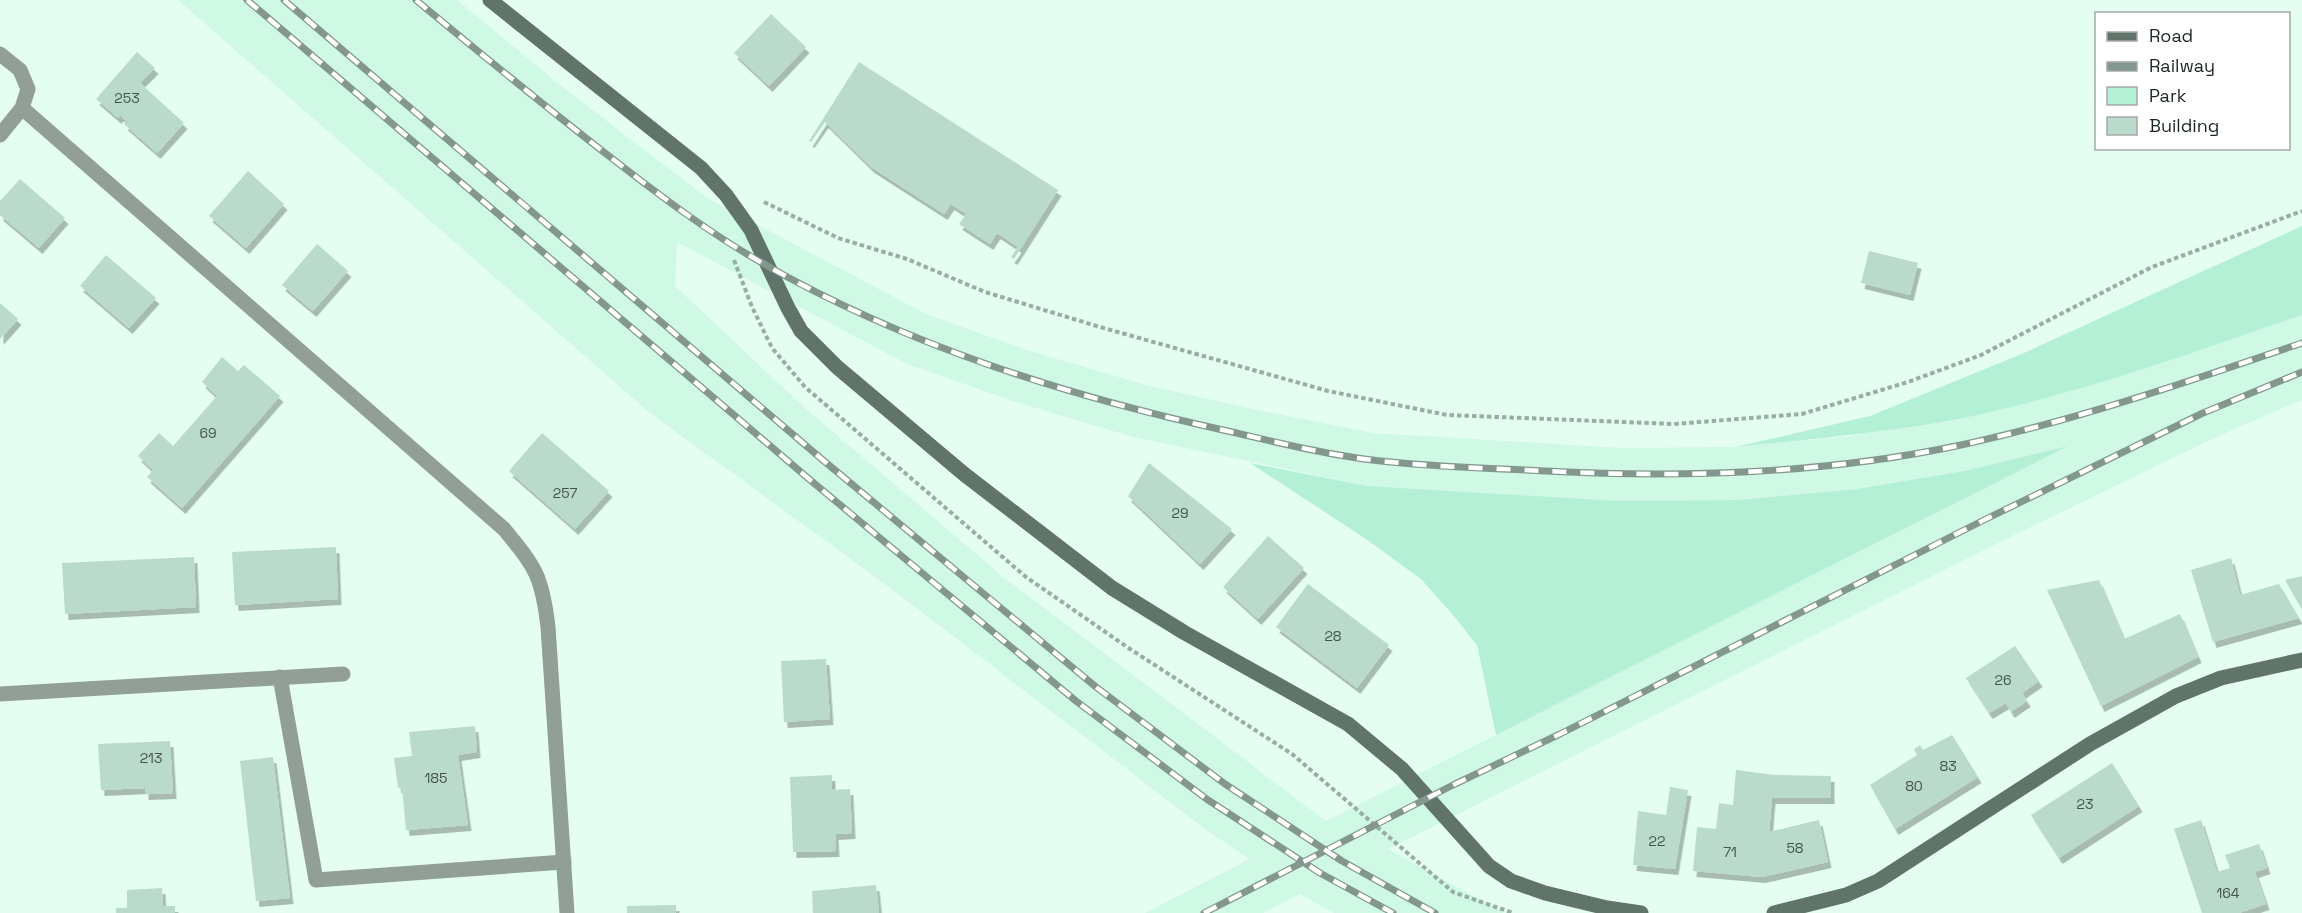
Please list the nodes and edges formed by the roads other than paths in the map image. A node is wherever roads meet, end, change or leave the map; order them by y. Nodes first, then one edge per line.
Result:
1 (490, 0) edge
2 (0, 54) edge
3 (22, 108) junction
4 (0, 135) edge
5 (2302, 660) edge
6 (343, 674) dead end
7 (280, 677) junction
8 (0, 694) edge
9 (564, 862) junction
10 (567, 913) edge
11 (1641, 913) edge
12 (1774, 913) edge

1 - 11 main road
2 - 3 street
3 - 4 street
3 - 9 street
5 - 12 main road
6 - 7 street
7 - 8 street
7 - 9 street
9 - 10 street

